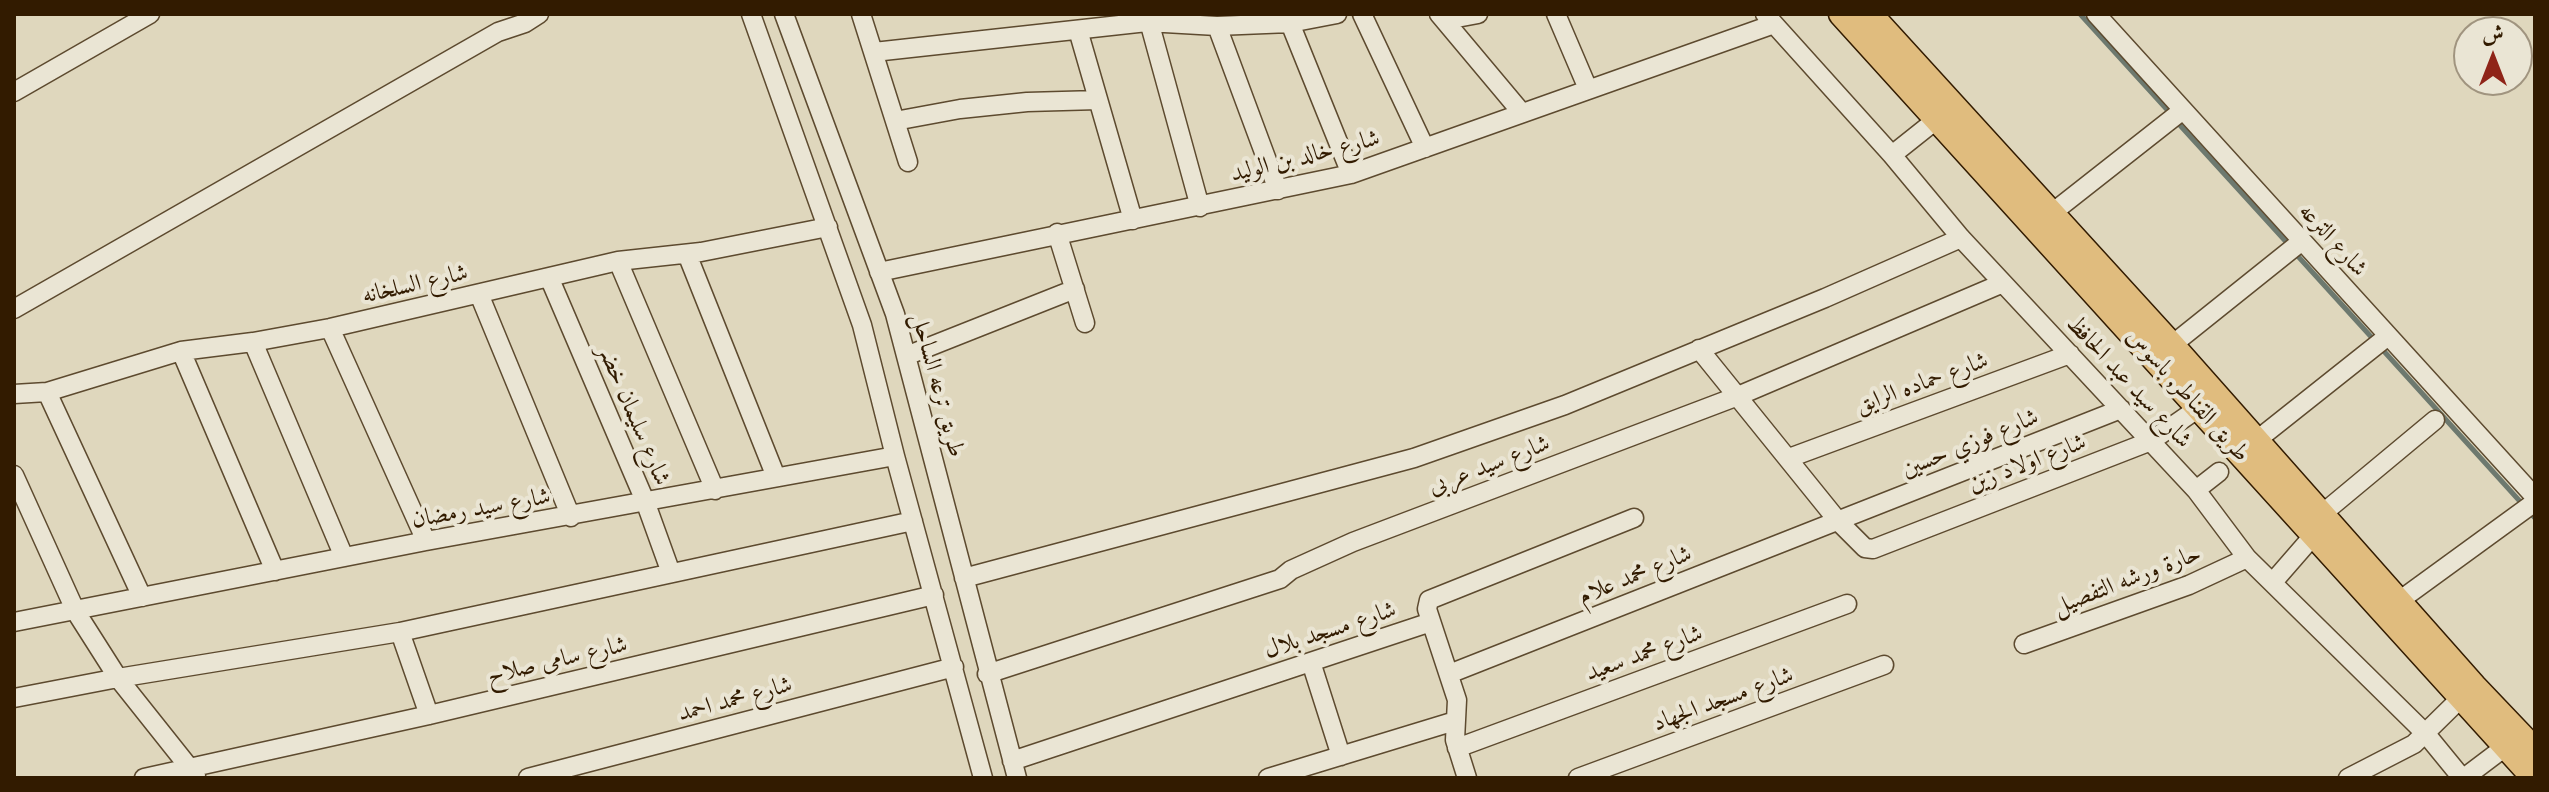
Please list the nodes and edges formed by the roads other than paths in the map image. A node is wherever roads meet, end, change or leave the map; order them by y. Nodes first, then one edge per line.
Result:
1 (150, 14) edge
2 (539, 14) edge
3 (751, 14) edge
4 (784, 14) edge
5 (861, 14) edge
6 (1337, 14) edge
7 (1362, 14) edge
8 (1478, 14) edge
9 (1556, 14) edge
10 (1841, 14) edge
11 (1870, 14) edge
12 (2096, 14) edge
13 (1443, 17) edge
14 (1147, 18) edge
15 (1770, 19) edge
16 (1290, 23) junction
17 (1217, 26) junction
18 (1078, 30) junction
19 (874, 52) junction
20 (1588, 89) junction
21 (14, 92) edge
22 (1098, 100) junction
23 (2183, 110) junction
24 (1522, 113) junction
25 (1936, 120) junction
26 (895, 121) junction
27 (1425, 148) junction
28 (1892, 155) junction
29 (908, 162) dead end
30 (1351, 174) junction
31 (1278, 190) junction
32 (1200, 207) junction
33 (2052, 213) junction
34 (1133, 220) junction
35 (828, 227) junction
36 (1057, 233) junction
37 (1961, 238) junction
38 (2302, 241) junction
39 (687, 254) junction
40 (618, 261) junction
41 (879, 272) junction
42 (549, 277) junction
43 (2003, 283) junction
44 (1075, 289) junction
45 (479, 294) junction
46 (14, 309) edge
47 (1085, 323) dead end
48 (330, 328) junction
49 (2388, 336) junction
50 (253, 342) junction
51 (2172, 345) junction
52 (1699, 349) junction
53 (181, 351) junction
54 (2070, 354) junction
55 (906, 356) junction
56 (47, 392) junction
57 (14, 394) edge
58 (1738, 396) junction
59 (2200, 407) junction
60 (2121, 409) junction
61 (2435, 420) dead end
62 (2257, 440) junction
63 (2151, 441) junction
64 (895, 456) junction
65 (1789, 458) junction
66 (2219, 472) dead end
67 (14, 475) edge
68 (776, 477) junction
69 (715, 490) junction
70 (2196, 490) junction
71 (2535, 500) edge
72 (645, 501) junction
73 (571, 517) junction
74 (1634, 518) dead end
75 (913, 521) junction
76 (1838, 521) junction
77 (2318, 525) junction
78 (426, 541) junction
79 (344, 557) junction
80 (2247, 558) junction
81 (275, 571) junction
82 (671, 573) junction
83 (964, 578) junction
84 (2273, 582) junction
85 (934, 595) junction
86 (142, 597) junction
87 (2399, 601) junction
88 (1847, 604) dead end
89 (76, 612) junction
90 (14, 622) edge
91 (1431, 622) junction
92 (400, 632) junction
93 (2024, 644) dead end
94 (1311, 662) junction
95 (1884, 665) dead end
96 (954, 667) junction
97 (987, 674) junction
98 (1449, 674) junction
99 (118, 678) junction
100 (2467, 692) junction
101 (14, 698) edge
102 (429, 715) junction
103 (1455, 721) junction
104 (2426, 734) junction
105 (2505, 747) junction
106 (1457, 748) junction
107 (2535, 750) edge
108 (1341, 756) junction
109 (1014, 769) edge
110 (194, 772) edge
111 (144, 778) edge
112 (528, 778) edge
113 (983, 778) edge
114 (1268, 778) edge
115 (1467, 778) edge
116 (1578, 778) edge
117 (2348, 778) edge
118 (2463, 778) edge
119 (2534, 778) edge

1 - 21 street
2 - 46 street
3 - 35 street
4 - 41 street, طريق ترعه الساحل
5 - 19 street
6 - 16 street
7 - 27 street
8 - 13 street
9 - 20 street
10 - 25 main road, طريق القناطر, باسوس
11 - 33 main road, طريق القناطر, باسوس
12 - 23 street, شارع الترعه
13 - 24 street
14 - 17 street
14 - 18 street
14 - 32 street
15 - 20 street, شارع خالد بن الوليد
15 - 28 street, شارع سيد عبد الحافظ
16 - 17 street
16 - 30 street
17 - 31 street
18 - 19 street
18 - 22 street
19 - 26 street
20 - 24 street, شارع خالد بن الوليد
22 - 26 street
22 - 34 street
23 - 33 street
23 - 38 street, شارع الترعه
24 - 27 street, شارع خالد بن الوليد
25 - 28 street
25 - 59 main road, طريق القناطر, باسوس
26 - 29 street
27 - 30 street, شارع خالد بن الوليد
28 - 37 street, شارع سيد عبد الحافظ
30 - 31 street, شارع خالد بن الوليد
31 - 32 street, شارع خالد بن الوليد
32 - 34 street, شارع خالد بن الوليد
33 - 51 main road, طريق القناطر, باسوس
34 - 36 street, شارع خالد بن الوليد
35 - 39 street, شارع السلخانه
35 - 64 street
36 - 41 street, شارع خالد بن الوليد
36 - 44 street
37 - 43 street, شارع سيد عبد الحافظ
37 - 52 street
38 - 49 street, شارع الترعه
38 - 51 street
39 - 40 street, شارع السلخانه
39 - 68 street
40 - 42 street, شارع السلخانه
40 - 69 street
41 - 55 street, طريق ترعه الساحل
42 - 45 street, شارع السلخانه
42 - 72 street, شارع سليمان خضر
43 - 54 street, شارع سيد عبد الحافظ
43 - 58 street, شارع سيد عربى
44 - 47 street
44 - 55 street
45 - 48 street, شارع السلخانه
45 - 73 street
48 - 50 street, شارع السلخانه
48 - 78 street
49 - 62 street
49 - 71 street, شارع الترعه
50 - 53 street, شارع السلخانه
50 - 79 street
51 - 62 main road, طريق القناطر, باسوس
52 - 58 street
52 - 83 street
53 - 56 street, شارع السلخانه
53 - 81 street
54 - 60 street, شارع سيد عبد الحافظ
54 - 65 street, شارع حماده الرايق
55 - 83 street, طريق ترعه الساحل
56 - 57 street, شارع السلخانه
56 - 86 street
58 - 65 street
58 - 97 street, شارع سيد عربى
59 - 63 street, شارع اولاد زين
59 - 77 main road, طريق القناطر, باسوس
60 - 63 street, شارع سيد عبد الحافظ
60 - 76 street, شارع فوزي حسين
61 - 77 street
62 - 77 main road, طريق القناطر, باسوس
63 - 70 street, شارع سيد عبد الحافظ
63 - 76 street, شارع اولاد زين
64 - 68 street, شارع سيد رمضان
64 - 75 street
65 - 76 street
66 - 70 street
67 - 89 street
68 - 69 street, شارع سيد رمضان
69 - 72 street, شارع سيد رمضان
70 - 80 street, شارع سيد عبد الحافظ
71 - 87 street
72 - 73 street, شارع سيد رمضان
72 - 82 street, شارع سليمان خضر
73 - 78 street, شارع سيد رمضان
74 - 91 street, شارع مسجد بلال
75 - 82 street
75 - 85 street
76 - 98 street, شارع محمد علام
77 - 84 street
77 - 87 main road, طريق القناطر, باسوس
77 - 100 main road, طريق القناطر, باسوس
78 - 79 street, شارع سيد رمضان
79 - 81 street, شارع سيد رمضان
80 - 84 street, شارع سيد عبد الحافظ
80 - 93 street, حارة ورشه التفصيل
81 - 86 street, شارع سيد رمضان
82 - 92 street
83 - 97 street, طريق ترعه الساحل
84 - 104 street, شارع سيد عبد الحافظ
85 - 96 street
85 - 102 street, شارع سامى صلاح
86 - 89 street, شارع سيد رمضان
87 - 100 main road, طريق القناطر, باسوس
88 - 106 street, شارع محمد سعيد
89 - 90 street, شارع سيد رمضان
89 - 99 street
91 - 94 street, شارع مسجد بلال
91 - 98 street
92 - 99 street
92 - 102 street
94 - 108 street
94 - 109 street, شارع مسجد بلال
95 - 116 street, شارع مسجد الجهاد
96 - 112 street, شارع محمد احمد
96 - 113 street
97 - 109 street, طريق ترعه الساحل
98 - 103 street
99 - 101 street
99 - 110 street
100 - 104 street
100 - 105 main road, طريق القناطر, باسوس
100 - 107 main road, طريق القناطر, باسوس
102 - 110 street, شارع سامى صلاح
103 - 106 street
103 - 108 street
104 - 117 street
104 - 118 street, شارع سيد عبد الحافظ
105 - 118 street
105 - 119 main road, طريق القناطر, باسوس
106 - 115 street
108 - 114 street
110 - 111 street, شارع سامى صلاح

